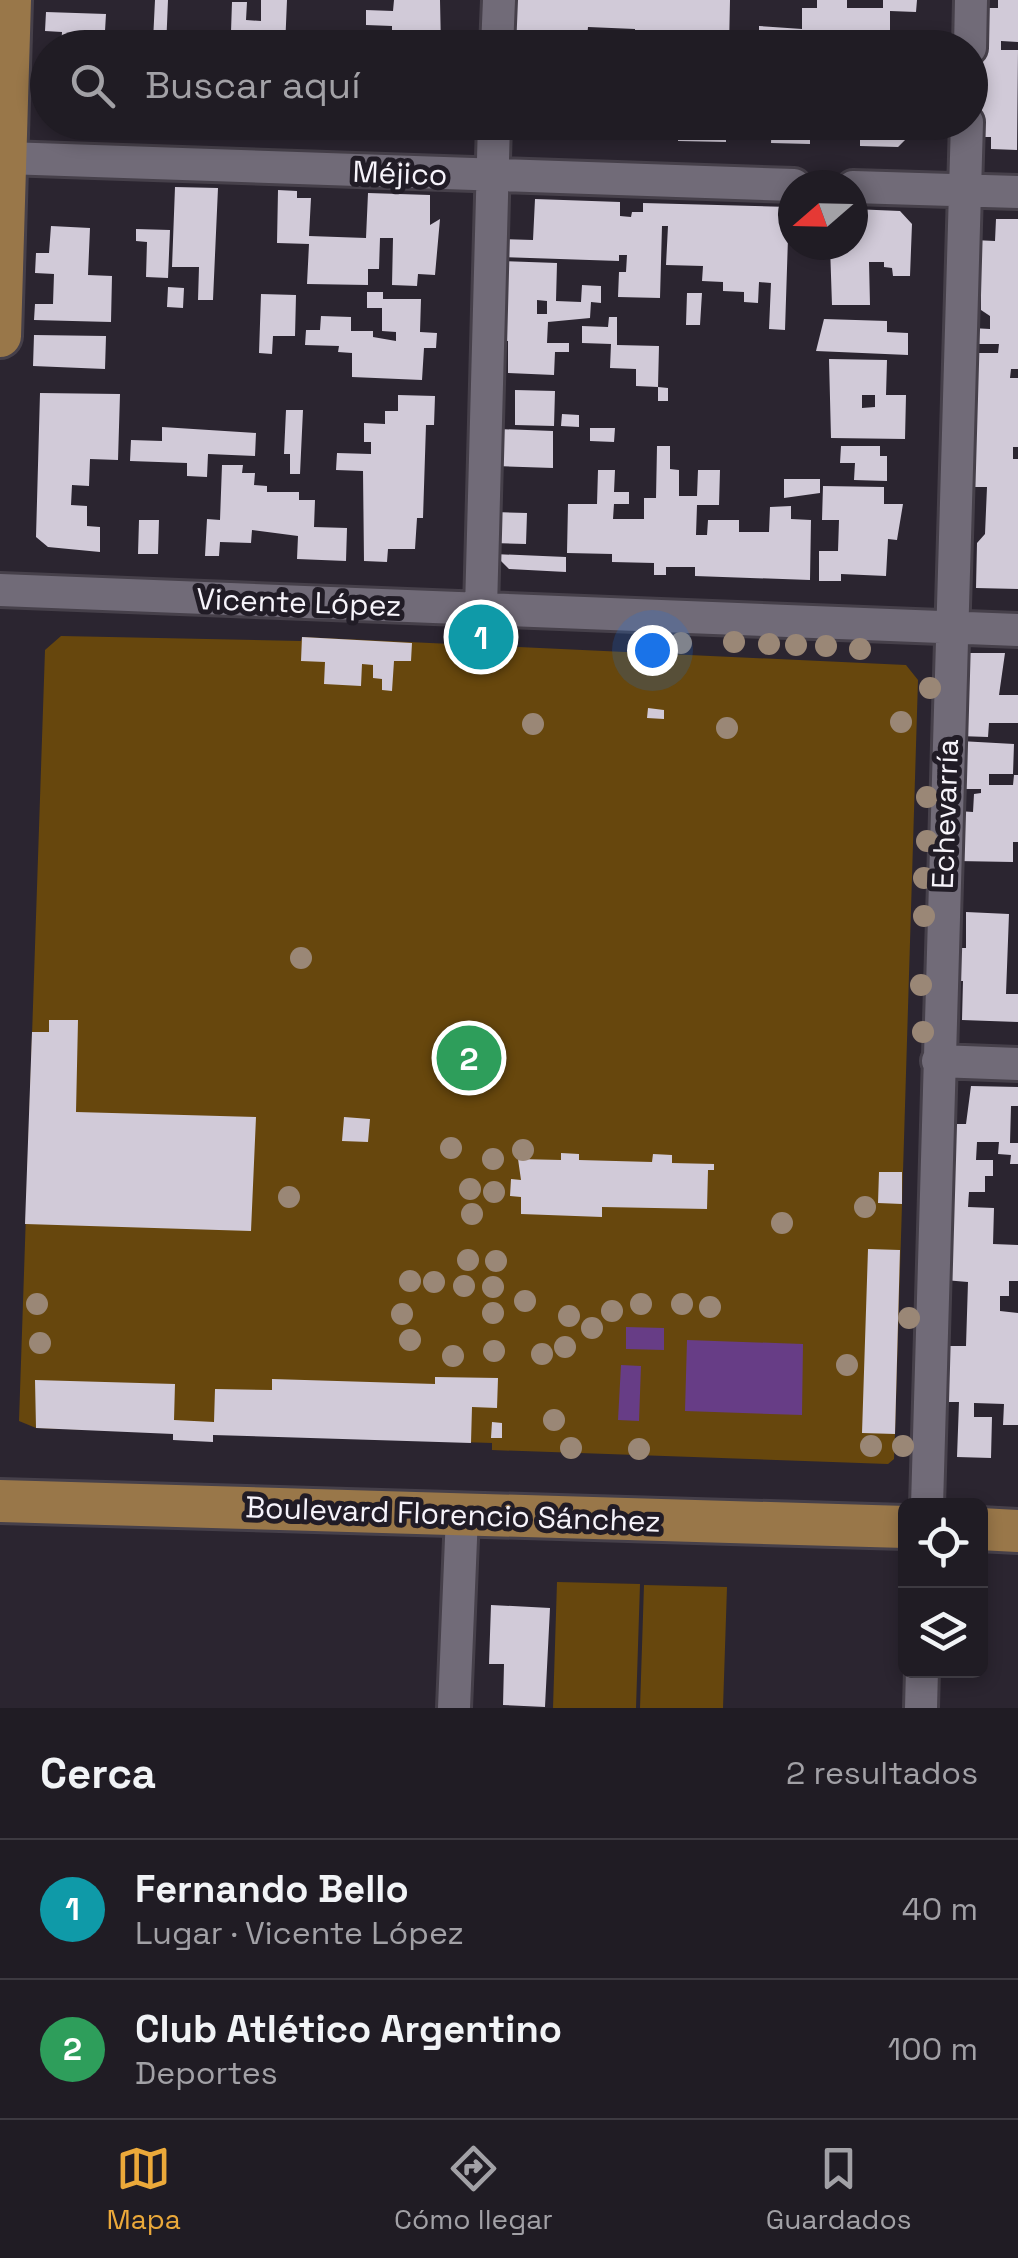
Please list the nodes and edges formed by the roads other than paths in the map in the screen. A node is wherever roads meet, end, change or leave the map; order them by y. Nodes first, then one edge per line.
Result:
1 (10, 0) edge
2 (499, 0) edge
3 (972, 0) edge
4 (498, 30) edge
5 (971, 30) edge
6 (493, 140) edge
7 (967, 140) edge
8 (6, 158) junction
9 (492, 177) junction
10 (778, 185) edge
11 (868, 187) edge
12 (965, 190) junction
13 (1018, 192) edge
14 (0, 336) edge
15 (0, 590) edge
16 (481, 609) junction
17 (951, 628) junction
18 (1018, 630) edge
19 (938, 1061) junction
20 (1018, 1064) edge
21 (927, 1498) edge
22 (0, 1501) edge
23 (462, 1515) junction
24 (898, 1527) edge
25 (988, 1530) edge
26 (1018, 1531) edge
27 (922, 1678) edge
28 (454, 1708) edge
29 (920, 1708) edge

1 - 8 main road
2 - 4 street
3 - 5 street
6 - 9 street
7 - 12 street, Echevarría
8 - 9 street, Méjico
8 - 14 main road
9 - 10 street, Méjico
9 - 16 street
11 - 12 street
12 - 13 street
12 - 17 street, Echevarría
15 - 16 street, Vicente López
16 - 17 street, Vicente López
17 - 18 street, Vicente López
17 - 19 street, Echevarría
19 - 20 street
19 - 21 street, Echevarría
22 - 23 main road, Boulevard Florencio Sánchez
23 - 24 main road, Boulevard Florencio Sánchez
23 - 28 street
25 - 26 main road
27 - 29 street

